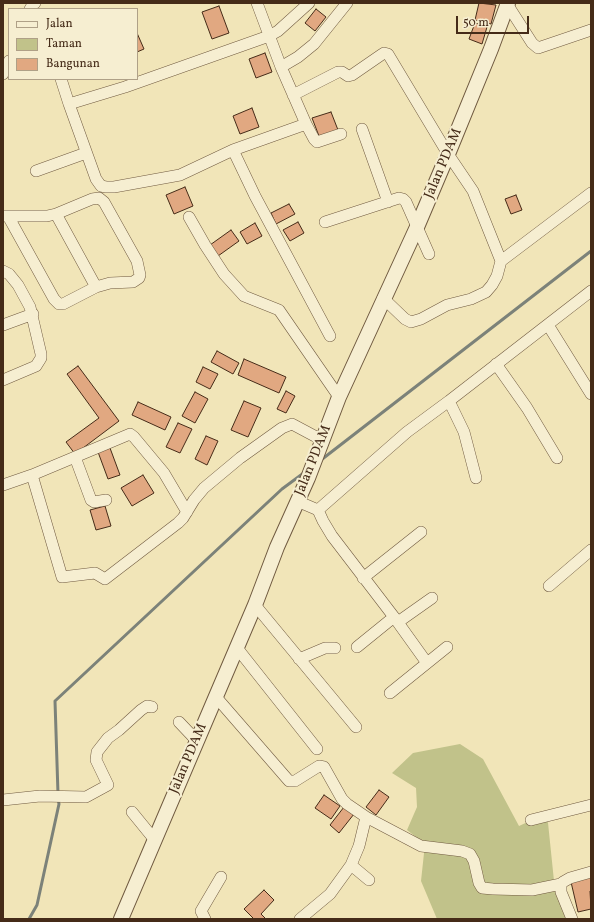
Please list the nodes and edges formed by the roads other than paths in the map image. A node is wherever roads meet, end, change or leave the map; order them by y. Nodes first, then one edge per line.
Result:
1 (257, 3) edge
2 (309, 3) edge
3 (347, 3) edge
4 (508, 4) edge
5 (591, 30) edge
6 (269, 36) junction
7 (8, 63) edge
8 (281, 67) junction
9 (3, 74) edge
10 (61, 80) edge
11 (293, 95) junction
12 (69, 104) junction
13 (306, 124) junction
14 (362, 129) dead end
15 (341, 134) dead end
16 (234, 150) junction
17 (86, 153) junction
18 (448, 154) junction
19 (36, 170) dead end
20 (591, 193) edge
21 (388, 202) junction
22 (56, 214) junction
23 (5, 216) edge
24 (189, 217) dead end
25 (325, 222) dead end
26 (416, 227) junction
27 (429, 254) dead end
28 (501, 261) junction
29 (3, 271) edge
30 (96, 287) junction
31 (591, 291) edge
32 (383, 298) junction
33 (33, 314) junction
34 (3, 325) edge
35 (548, 325) junction
36 (330, 336) dead end
37 (496, 364) junction
38 (3, 380) edge
39 (591, 394) edge
40 (339, 397) junction
41 (449, 401) junction
42 (320, 446) junction
43 (74, 458) junction
44 (557, 458) dead end
45 (32, 475) junction
46 (476, 478) dead end
47 (3, 485) edge
48 (106, 500) dead end
49 (297, 501) junction
50 (318, 510) junction
51 (187, 512) junction
52 (421, 532) dead end
53 (591, 550) edge
54 (363, 578) junction
55 (549, 586) dead end
56 (432, 598) dead end
57 (255, 605) junction
58 (396, 619) junction
59 (357, 647) dead end
60 (447, 647) dead end
61 (237, 648) junction
62 (335, 648) dead end
63 (299, 659) junction
64 (426, 663) junction
65 (390, 693) dead end
66 (216, 697) junction
67 (152, 707) dead end
68 (179, 722) dead end
69 (356, 727) dead end
70 (197, 741) junction
71 (316, 749) dead end
72 (3, 800) edge
73 (591, 805) edge
74 (132, 812) dead end
75 (366, 817) junction
76 (531, 820) dead end
77 (154, 840) junction
78 (352, 865) junction
79 (591, 872) edge
80 (221, 877) dead end
81 (369, 880) dead end
82 (561, 884) junction
83 (121, 919) edge
84 (205, 919) edge
85 (300, 919) edge
86 (572, 919) edge

1 - 6 street
2 - 6 street
3 - 8 street
4 - 5 street
4 - 18 street, Jalan PDAM
6 - 8 street
6 - 12 street
7 - 9 street
8 - 11 street
10 - 12 street
11 - 13 street
11 - 18 street
12 - 17 street
13 - 15 street
13 - 16 street
14 - 21 street
16 - 17 street
16 - 36 street
17 - 19 street
18 - 26 street, Jalan PDAM
18 - 28 street
20 - 28 street
21 - 25 street
21 - 26 street
22 - 23 street
22 - 30 street
22 - 30 street
23 - 30 street
24 - 40 street
26 - 27 street
26 - 32 street, Jalan PDAM
28 - 32 street
29 - 33 street
31 - 35 street
32 - 40 street, Jalan PDAM
33 - 34 street
33 - 38 street
35 - 37 street
35 - 39 street
37 - 41 street
37 - 44 street
40 - 42 street, Jalan PDAM
41 - 46 street
41 - 50 street
42 - 49 street, Jalan PDAM
42 - 51 street
43 - 45 street
43 - 48 street
43 - 51 street
45 - 47 street
45 - 51 street
49 - 50 street
49 - 57 street, Jalan PDAM
50 - 54 street
52 - 54 street
53 - 55 street
54 - 58 street
56 - 58 street
57 - 61 street, Jalan PDAM
57 - 63 street
58 - 59 street
58 - 64 street
60 - 64 street
61 - 66 street, Jalan PDAM
61 - 71 street
62 - 63 street
63 - 69 street
64 - 65 street
66 - 70 street, Jalan PDAM
66 - 75 street
67 - 72 street
68 - 70 street
70 - 77 street, Jalan PDAM
73 - 76 street
74 - 77 street
75 - 78 street
75 - 82 street
77 - 83 street, Jalan PDAM
78 - 81 street
78 - 85 street
79 - 82 street
80 - 84 street
82 - 86 street

